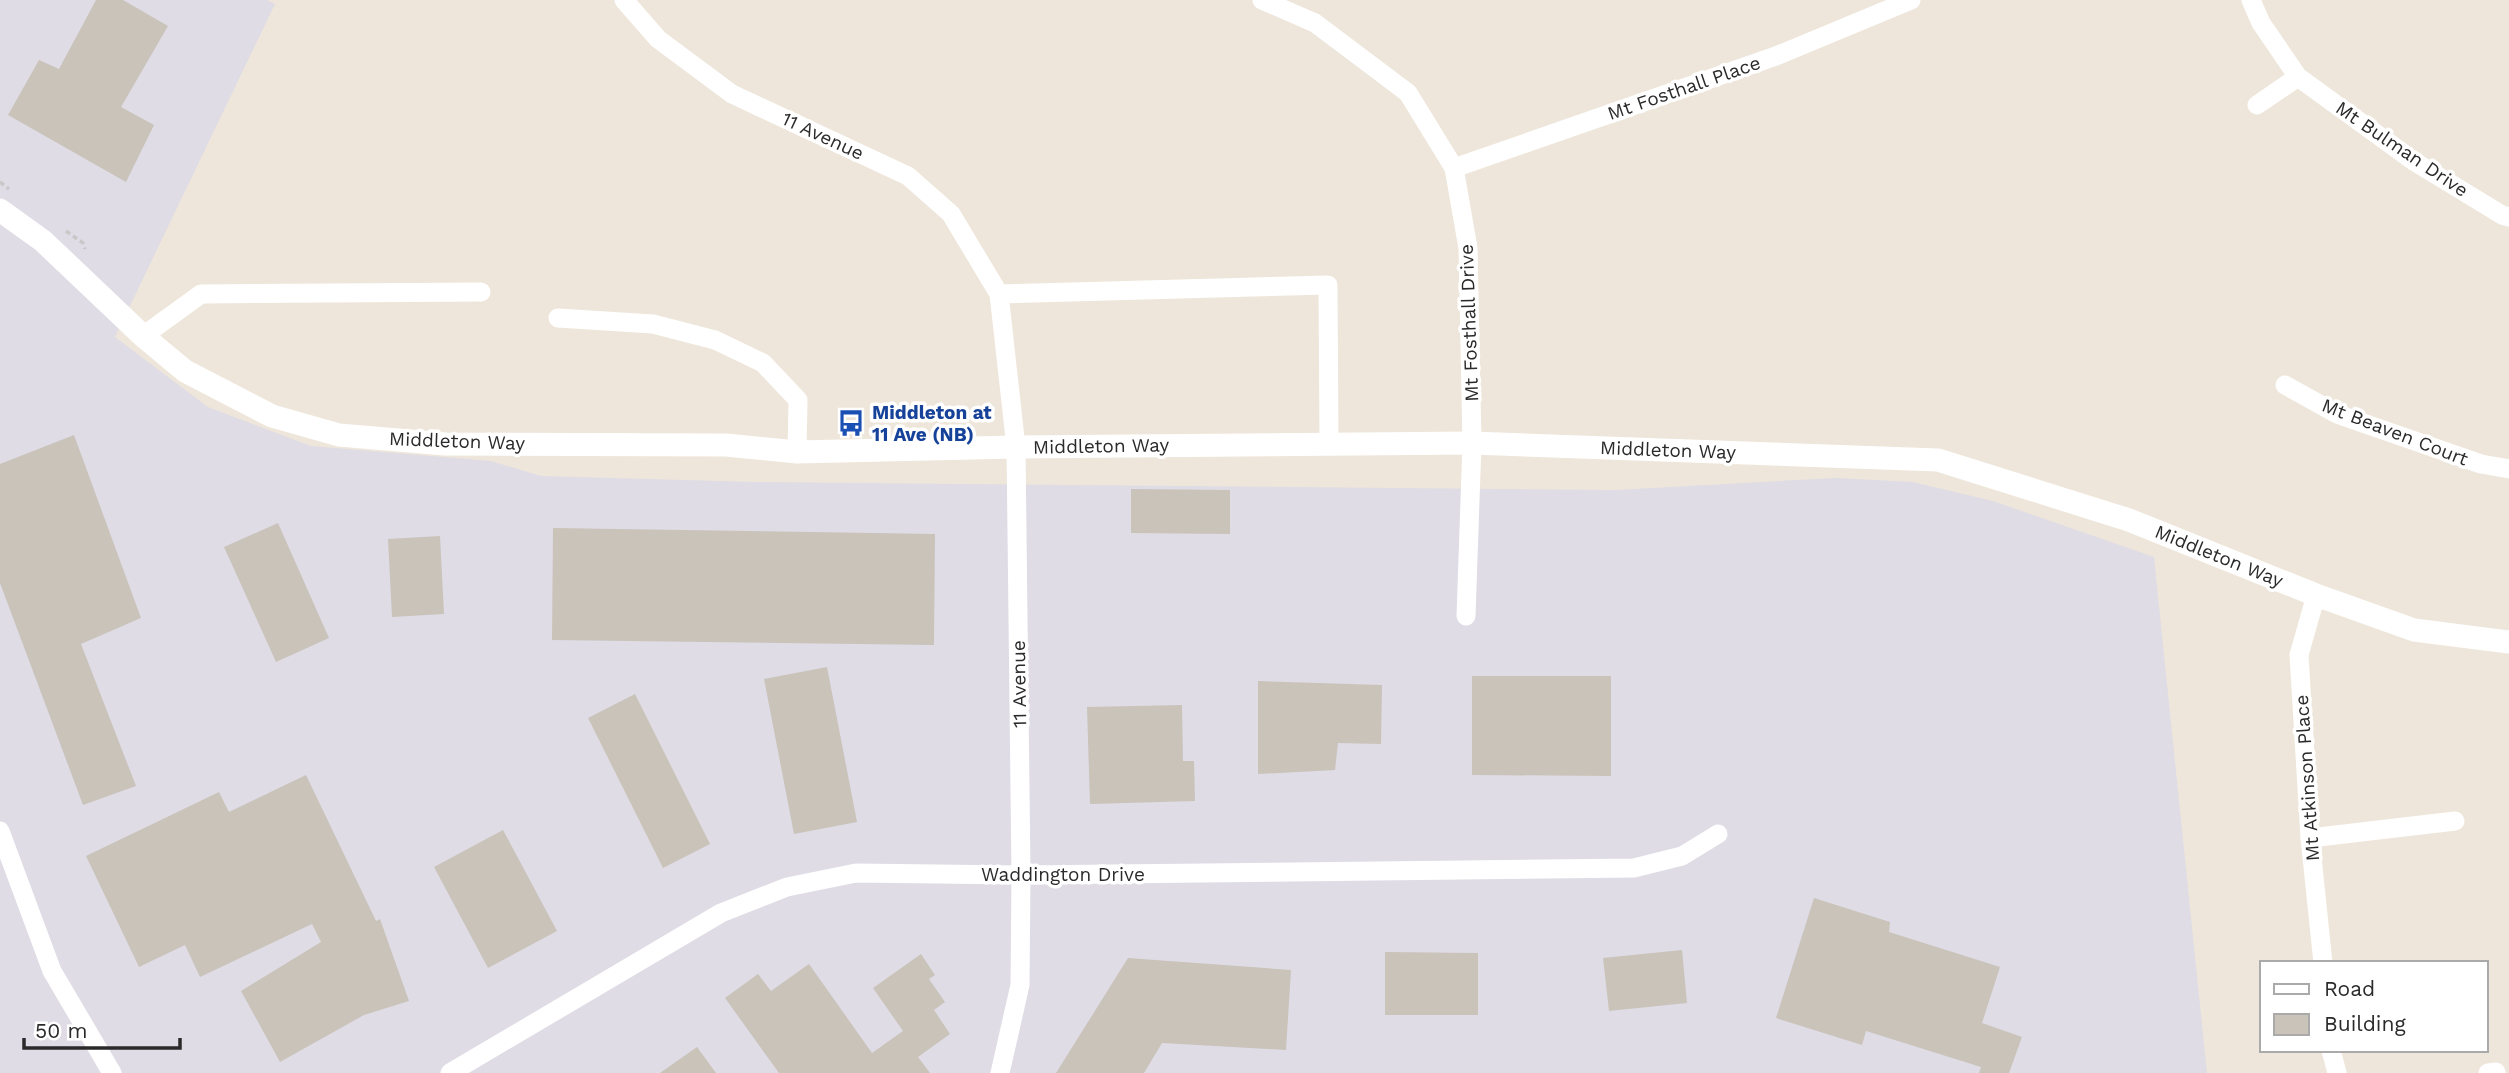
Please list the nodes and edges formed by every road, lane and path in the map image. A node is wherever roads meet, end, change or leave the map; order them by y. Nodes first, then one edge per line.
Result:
1 (624, 0) edge
2 (1262, 0) edge
3 (1911, 0) edge
4 (2251, 0) edge
5 (2298, 77) junction
6 (2257, 105) dead end
7 (1454, 168) junction
8 (0, 210) edge
9 (2509, 217) edge
10 (481, 292) dead end
11 (999, 294) junction
12 (558, 318) dead end
13 (143, 336) junction
14 (2285, 385) dead end
15 (1329, 443) junction
16 (1472, 443) junction
17 (1016, 447) junction
18 (797, 452) junction
19 (2509, 469) edge
20 (2316, 595) junction
21 (1466, 616) dead end
22 (2509, 642) edge
23 (2455, 821) dead end
24 (0, 831) edge
25 (1718, 834) dead end
26 (2310, 838) junction
27 (1021, 875) junction
28 (2323, 961) edge
29 (2332, 1052) edge
30 (112, 1073) edge
31 (450, 1073) edge
32 (1000, 1073) edge
33 (2337, 1073) edge

1 - 11 street, 11 Avenue
2 - 7 street, Mt Fosthall Drive
3 - 7 street, Mt Fosthall Place
4 - 5 street, Mt Bulman Drive
5 - 6 street
5 - 9 street, Mt Bulman Drive
7 - 16 street, Mt Fosthall Drive
8 - 13 street, Middleton Way
10 - 13 street
11 - 15 street
11 - 17 street, 11 Avenue
12 - 18 street
13 - 18 street, Middleton Way
14 - 19 street, Mt Beaven Court
15 - 16 street, Middleton Way
15 - 17 street, Middleton Way
16 - 20 street, Middleton Way
16 - 21 street, Mt Fosthall Drive
17 - 18 street, Middleton Way
17 - 27 street, 11 Avenue
20 - 22 street, Middleton Way
20 - 26 street, Mt Atkinson Place
23 - 26 street
24 - 30 street
25 - 27 street, Waddington Drive
26 - 28 street, Mt Atkinson Place
27 - 31 street, Waddington Drive
27 - 32 street, 11 Avenue
29 - 33 street

